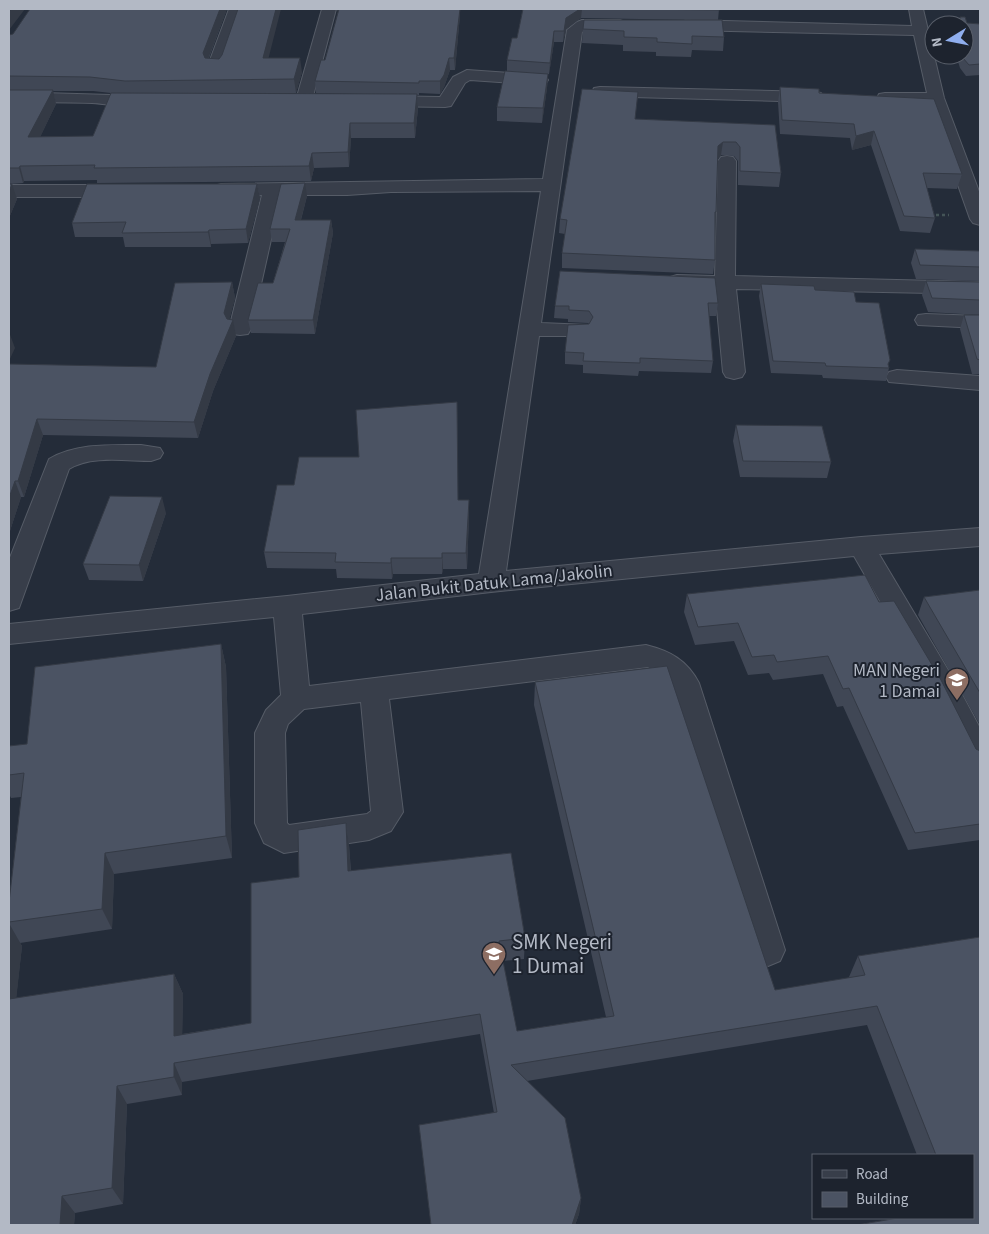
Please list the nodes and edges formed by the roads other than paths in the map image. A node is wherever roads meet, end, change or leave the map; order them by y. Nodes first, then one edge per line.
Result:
1 (236, 9) edge
2 (329, 9) edge
3 (923, 23) edge
4 (638, 25) edge
5 (668, 25) edge
6 (215, 68) edge
7 (566, 87) junction
8 (835, 97) edge
9 (9, 98) edge
10 (872, 98) edge
11 (936, 98) junction
12 (164, 100) edge
13 (286, 100) edge
14 (304, 100) junction
15 (323, 100) edge
16 (361, 101) edge
17 (727, 161) dead end
18 (552, 185) junction
19 (204, 190) edge
20 (273, 190) junction
21 (9, 191) edge
22 (146, 191) edge
23 (980, 219) edge
24 (656, 280) edge
25 (724, 283) junction
26 (980, 288) edge
27 (926, 320) dead end
28 (980, 322) edge
29 (240, 329) dead end
30 (530, 329) junction
31 (580, 330) edge
32 (734, 372) dead end
33 (898, 377) dead end
34 (980, 383) edge
35 (150, 453) dead end
36 (980, 538) edge
37 (860, 546) junction
38 (491, 582) junction
39 (9, 602) edge
40 (287, 606) junction
41 (9, 634) edge
42 (374, 691) junction
43 (296, 699) junction
44 (980, 757) edge
45 (768, 950) dead end

1 - 6 street
2 - 14 street
3 - 5 street
3 - 11 street
4 - 7 street
7 - 8 street
7 - 16 street
7 - 18 street
9 - 12 street
10 - 11 street
11 - 23 street
13 - 14 street
14 - 15 street
17 - 25 street
18 - 20 street
18 - 30 street
19 - 20 street
20 - 29 street
21 - 22 street
24 - 25 street
25 - 26 street
25 - 32 street
27 - 28 street
30 - 31 street
30 - 38 street
33 - 34 street
35 - 39 street
36 - 37 street, Jalan Bukit Datuk Lama/Jakolin
37 - 38 street, Jalan Bukit Datuk Lama/Jakolin
37 - 44 street
38 - 40 street, Jalan Bukit Datuk Lama/Jakolin
40 - 41 street, Jalan Bukit Datuk Lama/Jakolin
40 - 43 street
42 - 43 street
42 - 43 street
42 - 45 street

